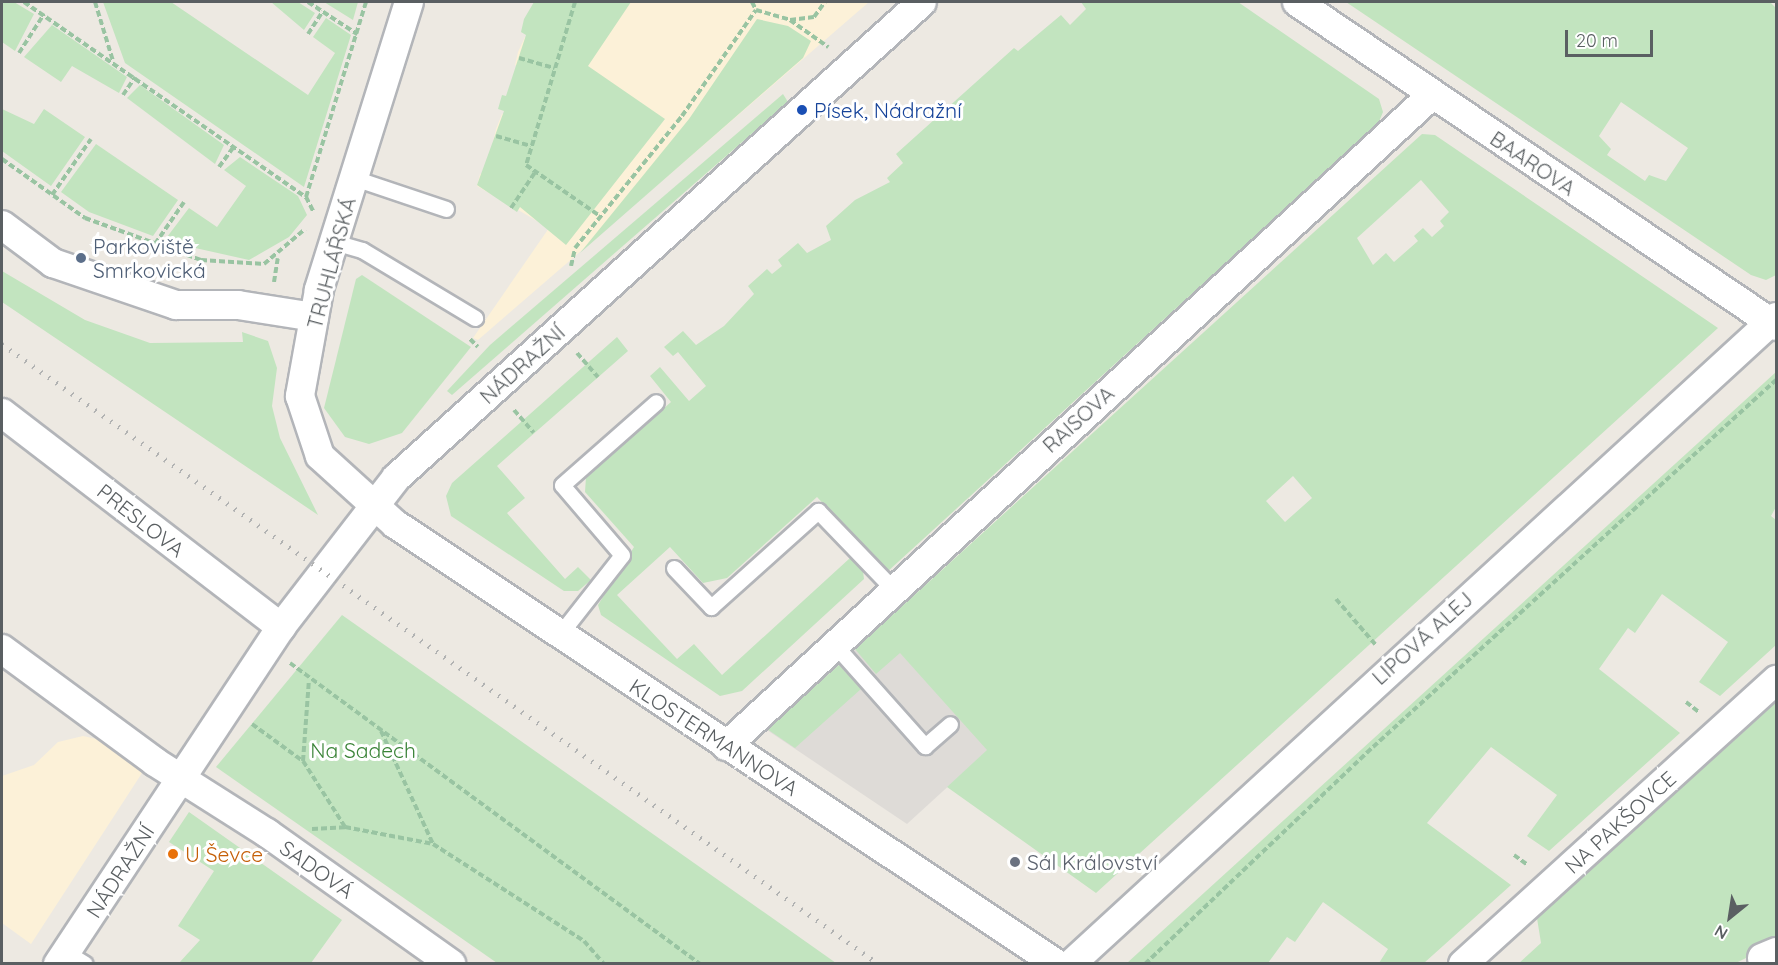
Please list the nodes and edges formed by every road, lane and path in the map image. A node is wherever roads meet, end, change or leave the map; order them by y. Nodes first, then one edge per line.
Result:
1 (24, 2) edge
2 (95, 2) edge
3 (308, 2) edge
4 (366, 2) edge
5 (409, 2) edge
6 (575, 2) edge
7 (752, 2) edge
8 (825, 2) edge
9 (922, 2) edge
10 (1298, 2) edge
11 (756, 10) junction
12 (323, 11) junction
13 (44, 14) junction
14 (790, 20) junction
15 (308, 34) dead end
16 (357, 34) junction
17 (828, 47) dead end
18 (19, 53) dead end
19 (519, 58) dead end
20 (114, 62) junction
21 (555, 68) junction
22 (135, 77) junction
23 (123, 95) dead end
24 (1432, 95) junction
25 (496, 136) dead end
26 (92, 139) dead end
27 (234, 146) junction
28 (531, 146) junction
29 (2, 159) edge
30 (219, 167) dead end
31 (536, 171) junction
32 (354, 178) junction
33 (52, 195) junction
34 (306, 197) junction
35 (184, 202) dead end
36 (511, 208) dead end
37 (446, 209) dead end
38 (315, 216) dead end
39 (600, 216) junction
40 (2, 225) edge
41 (308, 225) dead end
42 (334, 242) junction
43 (155, 244) junction
44 (571, 266) dead end
45 (314, 317) junction
46 (474, 318) dead end
47 (1775, 321) edge
48 (577, 353) dead end
49 (598, 377) dead end
50 (1776, 380) edge
51 (656, 402) dead end
52 (514, 410) dead end
53 (2, 413) edge
54 (534, 433) dead end
55 (373, 506) junction
56 (674, 568) dead end
57 (893, 589) junction
58 (1336, 599) dead end
59 (281, 627) junction
60 (560, 634) junction
61 (834, 644) junction
62 (1375, 644) dead end
63 (2, 649) edge
64 (287, 661) dead end
65 (309, 679) junction
66 (1776, 680) edge
67 (1686, 702) dead end
68 (1705, 715) dead end
69 (246, 719) dead end
70 (950, 724) dead end
71 (381, 730) junction
72 (726, 746) junction
73 (303, 761) junction
74 (181, 778) junction
75 (433, 844) junction
76 (1514, 855) dead end
77 (1534, 869) dead end
78 (70, 959) edge
79 (451, 963) edge
80 (604, 963) edge
81 (700, 963) edge
82 (1057, 963) edge
83 (1071, 963) edge
84 (1145, 963) edge
85 (1463, 963) edge

1 - 13 path
2 - 20 path
3 - 12 path
4 - 16 path
5 - 32 street, TRUHLÁŘSKÁ
6 - 21 path
7 - 11 path
8 - 14 path
9 - 55 street, NÁDRAŽNÍ
10 - 24 street, BAAROVA
11 - 14 path
11 - 39 path
12 - 15 path
12 - 16 path
13 - 18 path
13 - 20 path
14 - 17 path
16 - 34 path
19 - 21 path
20 - 22 path
21 - 28 path
22 - 23 path
22 - 27 path
24 - 47 street, BAAROVA
24 - 57 street, RAISOVA
25 - 28 path
26 - 33 path
27 - 30 path
27 - 34 path
28 - 31 path
29 - 33 path
31 - 36 path
31 - 39 path
32 - 37 lane
32 - 42 street, TRUHLÁŘSKÁ
33 - 43 path
34 - 38 path
35 - 43 path
39 - 44 path
40 - 45 street
41 - 43 path
42 - 45 street, TRUHLÁŘSKÁ
42 - 46 lane
45 - 55 street, TRUHLÁŘSKÁ
47 - 83 street, LIPOVÁ ALEJ
48 - 49 path
50 - 84 path
51 - 60 lane
52 - 54 path
53 - 59 street, PRESLOVA
55 - 59 street, NÁDRAŽNÍ
55 - 60 street, KLOSTERMANNOVA
56 - 57 lane
57 - 61 street, RAISOVA
58 - 62 path
59 - 74 street, NÁDRAŽNÍ
60 - 72 street, KLOSTERMANNOVA
61 - 70 lane
61 - 72 street, RAISOVA
63 - 74 street
64 - 65 path
65 - 71 path
65 - 73 path
66 - 85 street, NA PAKŠOVCE
67 - 68 path
69 - 73 path
71 - 75 path
71 - 81 path
72 - 82 street, KLOSTERMANNOVA
73 - 75 path
74 - 78 street, NÁDRAŽNÍ
74 - 79 street, SADOVÁ
75 - 80 path
76 - 77 path

